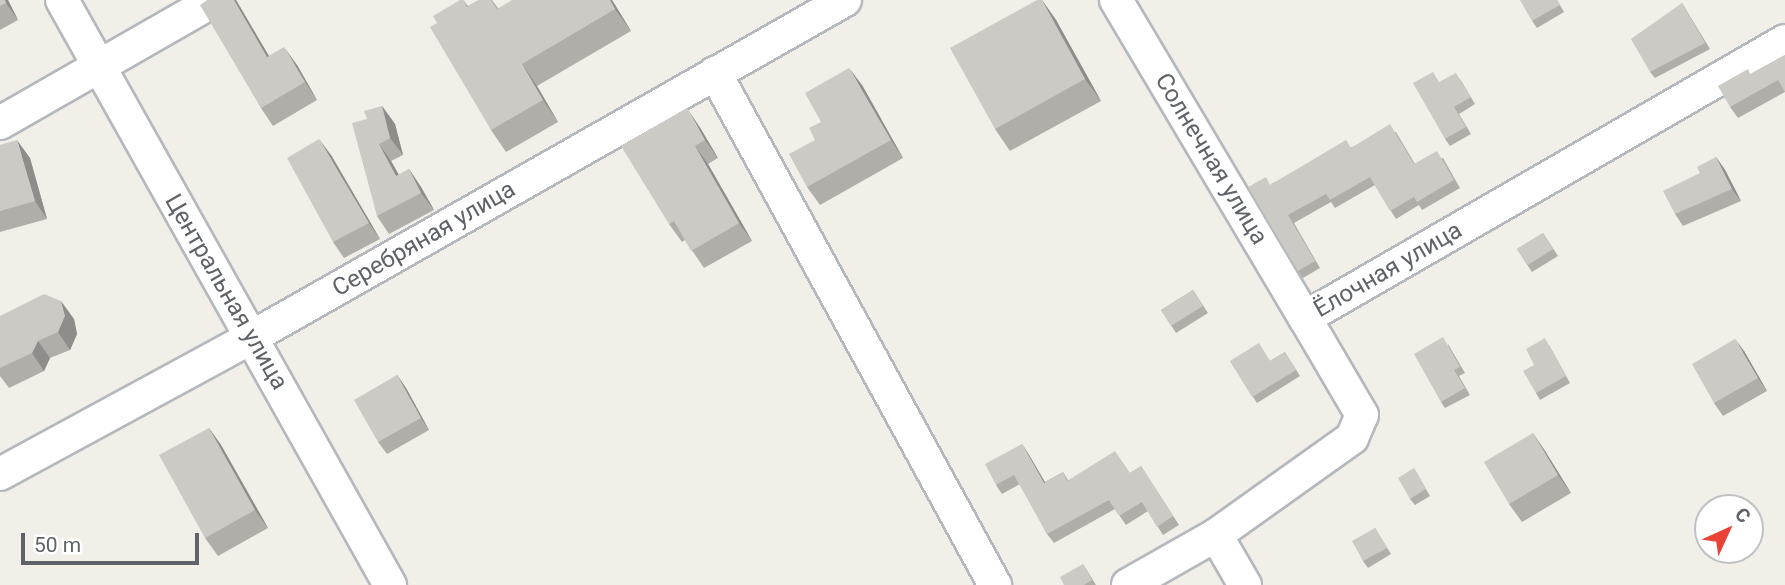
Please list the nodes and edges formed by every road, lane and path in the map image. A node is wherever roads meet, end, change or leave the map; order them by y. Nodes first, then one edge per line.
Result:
1 (62, 0) edge
2 (215, 0) edge
3 (845, 0) edge
4 (1116, 0) edge
5 (1785, 41) edge
6 (100, 69) junction
7 (715, 73) junction
8 (0, 123) edge
9 (1305, 318) junction
10 (252, 337) junction
11 (0, 474) edge
12 (1216, 535) junction
13 (390, 585) edge
14 (995, 585) edge
15 (1128, 585) edge
16 (1245, 585) edge

1 - 6 street, Центральная улица
2 - 6 street
3 - 7 street, Серебряная улица
4 - 9 street, Солнечная улица
5 - 9 street, Ёлочная улица
6 - 8 street
6 - 10 street, Центральная улица
7 - 10 street, Серебряная улица
7 - 14 street
9 - 12 street, Ёлочная улица
10 - 11 street, Серебряная улица
10 - 13 street, Центральная улица
12 - 15 street, Ёлочная улица
12 - 16 street

